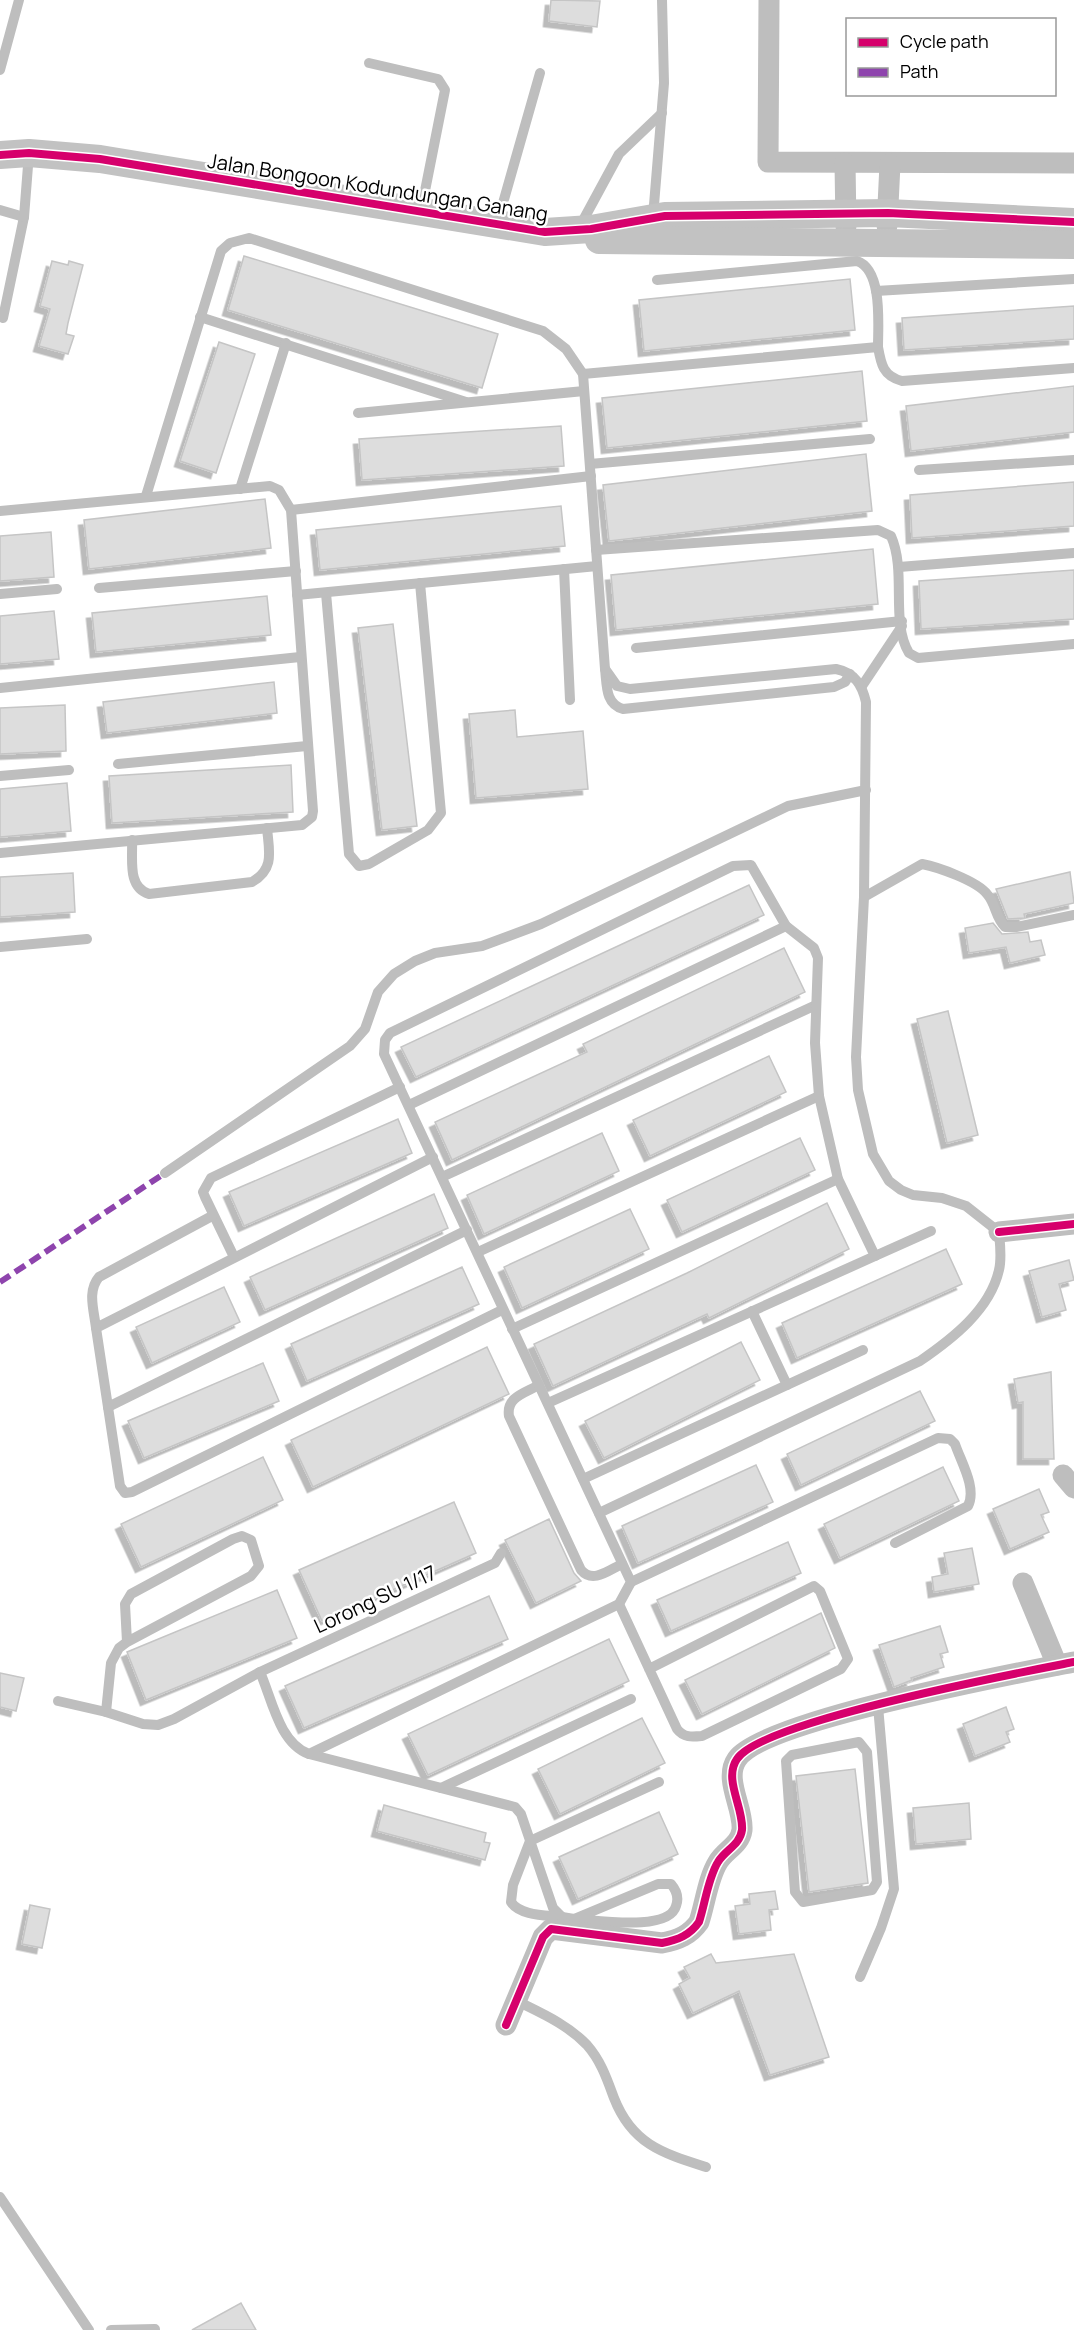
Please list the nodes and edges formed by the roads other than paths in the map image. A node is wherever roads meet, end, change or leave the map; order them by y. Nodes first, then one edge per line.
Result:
1 (19, 0) edge
2 (662, 0) edge
3 (769, 0) edge
4 (369, 63) dead end
5 (0, 70) edge
6 (540, 73) dead end
7 (662, 113) junction
8 (29, 153) junction
9 (0, 155) edge
10 (845, 163) junction
11 (1074, 163) edge
12 (890, 164) junction
13 (0, 210) edge
14 (421, 211) junction
15 (846, 213) junction
16 (888, 213) junction
17 (0, 216) edge
18 (19, 216) junction
19 (653, 217) junction
20 (1074, 222) edge
21 (497, 224) junction
22 (577, 231) junction
23 (545, 232) junction
24 (845, 243) junction
25 (887, 243) junction
26 (1074, 245) edge
27 (1074, 279) edge
28 (657, 280) dead end
29 (876, 291) junction
30 (200, 317) junction
31 (3, 318) dead end
32 (286, 343) junction
33 (878, 347) junction
34 (1074, 368) edge
35 (583, 374) junction
36 (584, 391) junction
37 (466, 402) junction
38 (358, 413) dead end
39 (870, 439) dead end
40 (1074, 460) edge
41 (590, 464) junction
42 (919, 470) dead end
43 (591, 476) junction
44 (240, 489) junction
45 (146, 496) junction
46 (291, 510) junction
47 (0, 511) edge
48 (596, 550) junction
49 (1074, 553) edge
50 (597, 566) junction
51 (899, 567) junction
52 (564, 569) junction
53 (296, 571) junction
54 (420, 583) junction
55 (57, 588) dead end
56 (99, 588) dead end
57 (326, 593) junction
58 (0, 594) edge
59 (297, 595) junction
60 (902, 623) junction
61 (1074, 644) edge
62 (636, 648) dead end
63 (300, 657) junction
64 (605, 669) junction
65 (850, 674) junction
66 (862, 686) junction
67 (0, 688) edge
68 (570, 700) dead end
69 (307, 746) junction
70 (118, 764) dead end
71 (69, 770) dead end
72 (0, 776) edge
73 (866, 790) junction
74 (267, 828) junction
75 (132, 840) junction
76 (0, 854) edge
77 (864, 897) junction
78 (1074, 915) edge
79 (786, 926) junction
80 (87, 939) dead end
81 (0, 947) edge
82 (816, 1005) junction
83 (400, 1087) junction
84 (819, 1096) junction
85 (409, 1105) junction
86 (433, 1157) junction
87 (165, 1173) dead end
88 (442, 1177) junction
89 (838, 1179) junction
90 (212, 1216) junction
91 (1074, 1224) edge
92 (467, 1230) junction
93 (931, 1231) dead end
94 (999, 1232) junction
95 (477, 1252) junction
96 (875, 1256) junction
97 (234, 1257) junction
98 (502, 1310) junction
99 (752, 1311) junction
100 (96, 1328) junction
101 (512, 1329) junction
102 (863, 1350) dead end
103 (539, 1385) junction
104 (787, 1385) junction
105 (548, 1403) junction
106 (108, 1407) junction
107 (583, 1479) junction
108 (599, 1513) junction
109 (895, 1543) dead end
110 (501, 1553) dead end
111 (622, 1564) junction
112 (631, 1582) junction
113 (1023, 1583) dead end
114 (619, 1604) junction
115 (127, 1642) junction
116 (1065, 1664) edge
117 (649, 1669) junction
118 (261, 1672) junction
119 (631, 1699) dead end
120 (58, 1701) dead end
121 (878, 1706) junction
122 (106, 1712) junction
123 (881, 1741) junction
124 (867, 1752) junction
125 (309, 1754) junction
126 (659, 1782) dead end
127 (441, 1788) junction
128 (530, 1841) junction
129 (562, 1917) junction
130 (574, 1919) junction
131 (860, 1977) dead end
132 (517, 2001) junction
133 (506, 2025) dead end
134 (706, 2167) dead end
135 (0, 2197) edge
136 (156, 2329) edge
137 (89, 2330) edge
138 (111, 2330) edge

1 - 5 lane
2 - 7 lane
3 - 10 street
4 - 14 lane
6 - 21 lane
7 - 19 lane
7 - 22 lane
8 - 9 street, Jalan Bongoon Kodundungan Ganang
8 - 14 street, Jalan Bongoon Kodundungan Ganang
8 - 18 lane
10 - 12 street
10 - 15 street
11 - 12 street
12 - 16 street
13 - 18 lane
14 - 21 street, Jalan Bongoon Kodundungan Ganang
15 - 16 street, Jalan Bongoon Kodundungan Ganang
15 - 19 street, Jalan Bongoon Kodundungan Ganang
15 - 24 street
16 - 20 street, Jalan Bongoon Kodundungan Ganang
16 - 25 street
17 - 18 lane
18 - 31 lane
19 - 22 street, Jalan Bongoon Kodundungan Ganang
21 - 23 street, Jalan Bongoon Kodundungan Ganang
22 - 23 street, Jalan Bongoon Kodundungan Ganang
23 - 24 street
24 - 25 street
25 - 26 street
27 - 29 lane
28 - 29 lane
29 - 33 lane
30 - 32 lane
30 - 35 lane
30 - 45 lane
32 - 37 lane
32 - 44 lane
33 - 34 lane
33 - 35 lane
35 - 36 lane
36 - 37 lane
36 - 41 lane
37 - 38 lane
39 - 41 lane
40 - 42 lane
41 - 43 lane
43 - 46 lane
43 - 48 lane
44 - 45 lane
44 - 46 lane
45 - 47 lane
46 - 53 lane
48 - 50 lane
48 - 51 lane
49 - 51 lane
50 - 52 lane
50 - 64 lane
51 - 60 lane
52 - 54 lane
52 - 68 lane
53 - 56 lane
53 - 59 lane
54 - 57 lane
54 - 57 lane
55 - 58 lane
57 - 59 lane
59 - 63 lane
60 - 61 lane
60 - 62 lane
60 - 66 lane
63 - 67 lane
63 - 69 lane
64 - 65 lane
64 - 65 lane
65 - 66 lane
66 - 73 lane
69 - 70 lane
69 - 74 lane
71 - 72 lane
73 - 77 lane
73 - 87 lane
74 - 75 lane
74 - 75 lane
75 - 76 lane
77 - 78 lane
77 - 94 lane
79 - 82 lane
79 - 83 lane
79 - 85 lane
80 - 81 lane
82 - 84 lane
82 - 88 lane
83 - 85 lane
83 - 90 lane
84 - 89 lane
84 - 95 lane
85 - 86 lane
86 - 88 lane
86 - 97 lane
88 - 92 lane
89 - 96 lane
89 - 101 lane
90 - 97 lane
90 - 100 lane
91 - 94 street
92 - 95 lane
92 - 106 lane
93 - 96 lane
94 - 108 lane
95 - 98 lane
96 - 99 lane
97 - 100 lane
98 - 101 lane
98 - 106 lane
99 - 104 lane
99 - 105 lane
100 - 106 lane
101 - 103 lane
102 - 104 lane
103 - 105 lane
103 - 111 lane
104 - 107 lane
105 - 107 lane
107 - 108 lane
108 - 111 lane
109 - 112 lane
110 - 118 lane, Lorong SU 1/17
111 - 112 lane
112 - 114 lane
113 - 116 street
114 - 117 lane
114 - 125 lane
115 - 115 lane
115 - 122 lane
116 - 121 street
117 - 117 lane
118 - 122 lane, Lorong SU 1/17
118 - 125 lane
119 - 127 lane
120 - 122 lane, Lorong SU 1/17
121 - 123 lane
121 - 132 street
123 - 124 lane
123 - 131 lane
124 - 124 lane
125 - 127 lane
126 - 128 lane
127 - 128 lane
128 - 129 lane
128 - 129 lane
129 - 130 lane
130 - 130 lane
132 - 133 street
132 - 134 lane
135 - 137 lane
136 - 138 lane

